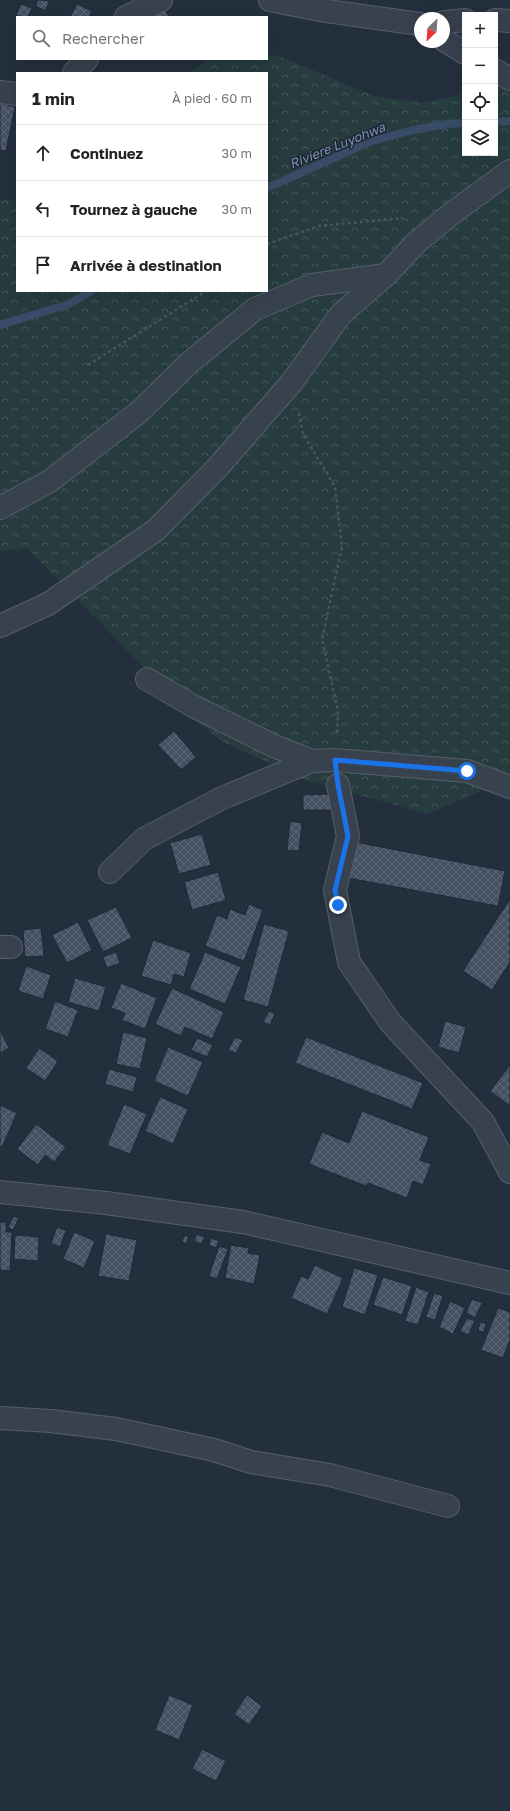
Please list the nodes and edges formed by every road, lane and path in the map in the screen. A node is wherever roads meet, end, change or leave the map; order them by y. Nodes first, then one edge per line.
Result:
1 (161, 0) edge
2 (270, 0) edge
3 (128, 16) edge
4 (462, 20) edge
5 (498, 20) edge
6 (450, 21) edge
7 (510, 21) edge
8 (414, 23) edge
9 (450, 44) edge
10 (462, 51) edge
11 (86, 60) edge
12 (75, 72) edge
13 (498, 72) edge
14 (510, 79) edge
15 (0, 92) edge
16 (16, 94) edge
17 (510, 171) edge
18 (404, 218) dead end
19 (268, 244) edge
20 (386, 275) junction
21 (204, 292) edge
22 (88, 365) dead end
23 (292, 382) junction
24 (0, 508) edge
25 (0, 626) edge
26 (147, 679) dead end
27 (335, 760) junction
28 (312, 761) junction
29 (338, 785) dead end
30 (510, 787) edge
31 (110, 872) dead end
32 (510, 1172) edge
33 (0, 1192) edge
34 (510, 1283) edge
35 (0, 1418) edge
36 (448, 1506) dead end

1 - 3 street
2 - 8 street
4 - 6 street
5 - 7 street
9 - 10 street
11 - 12 street
13 - 14 street
15 - 16 street
17 - 20 street
18 - 19 path
20 - 23 street
20 - 24 street
21 - 22 path
23 - 25 street
23 - 27 path
26 - 28 street
27 - 28 street
27 - 30 street
28 - 31 street
29 - 32 street
33 - 34 street
35 - 36 street

